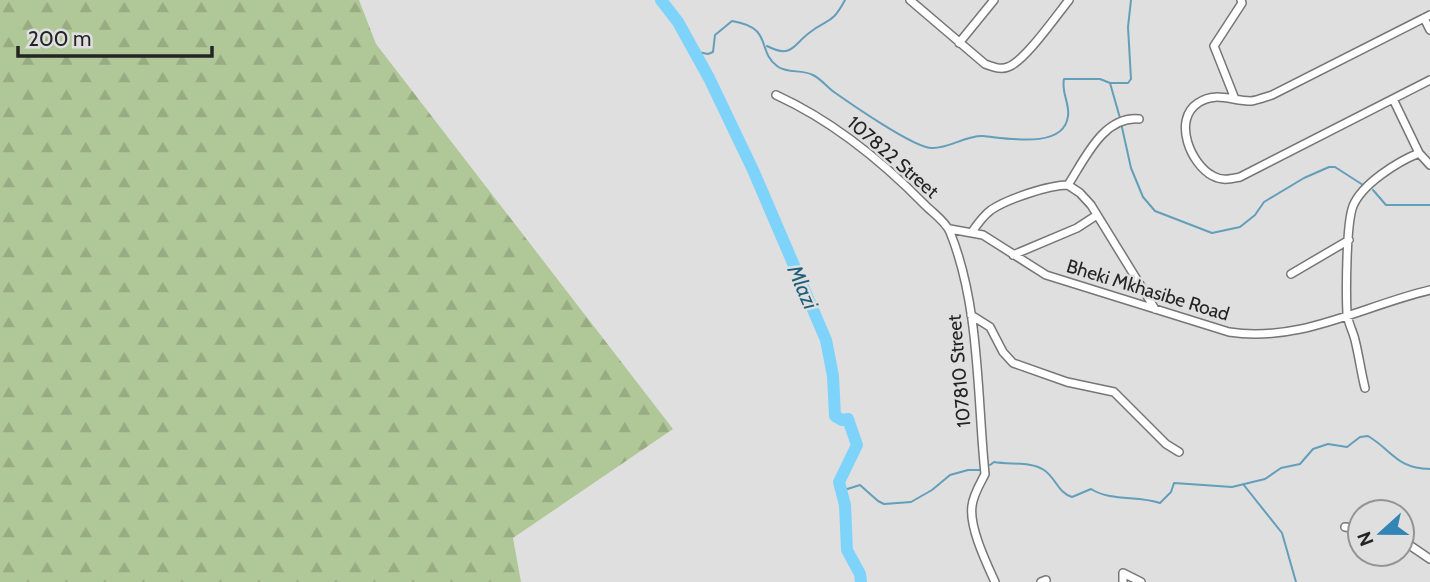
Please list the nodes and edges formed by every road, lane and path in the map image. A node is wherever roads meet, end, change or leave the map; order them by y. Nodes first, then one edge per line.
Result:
1 (994, 0) edge
2 (1069, 0) edge
3 (1241, 0) edge
4 (913, 1) edge
5 (1427, 16) edge
6 (1430, 30) edge
7 (959, 43) junction
8 (1430, 80) edge
9 (776, 94) dead end
10 (1235, 99) junction
11 (1393, 99) junction
12 (1139, 119) dead end
13 (1419, 153) junction
14 (1430, 165) edge
15 (1068, 185) junction
16 (1097, 215) junction
17 (950, 229) junction
18 (972, 232) junction
19 (1349, 240) junction
20 (1013, 255) junction
21 (1291, 274) dead end
22 (1430, 290) edge
23 (1155, 309) junction
24 (971, 315) junction
25 (1347, 316) junction
26 (1365, 388) dead end
27 (1179, 452) dead end
28 (995, 582) edge
29 (1123, 582) edge
30 (1141, 582) edge

1 - 7 street
2 - 7 street
3 - 10 street
4 - 7 street
5 - 6 street
5 - 10 street
8 - 11 street
9 - 17 street, 107822 Street
10 - 11 street
11 - 13 street
12 - 15 street
13 - 14 street
13 - 19 street
15 - 16 street
15 - 18 street
16 - 20 street
16 - 23 street
17 - 18 street, Bheki Mkhasibe Road
17 - 24 street, 107810 Street
18 - 20 street, Bheki Mkhasibe Road
19 - 21 street
19 - 25 street
20 - 23 street, Bheki Mkhasibe Road
22 - 25 street, Bheki Mkhasibe Road
23 - 25 street, Bheki Mkhasibe Road
24 - 27 street
24 - 28 street, 107810 Street
25 - 26 street
29 - 30 street

